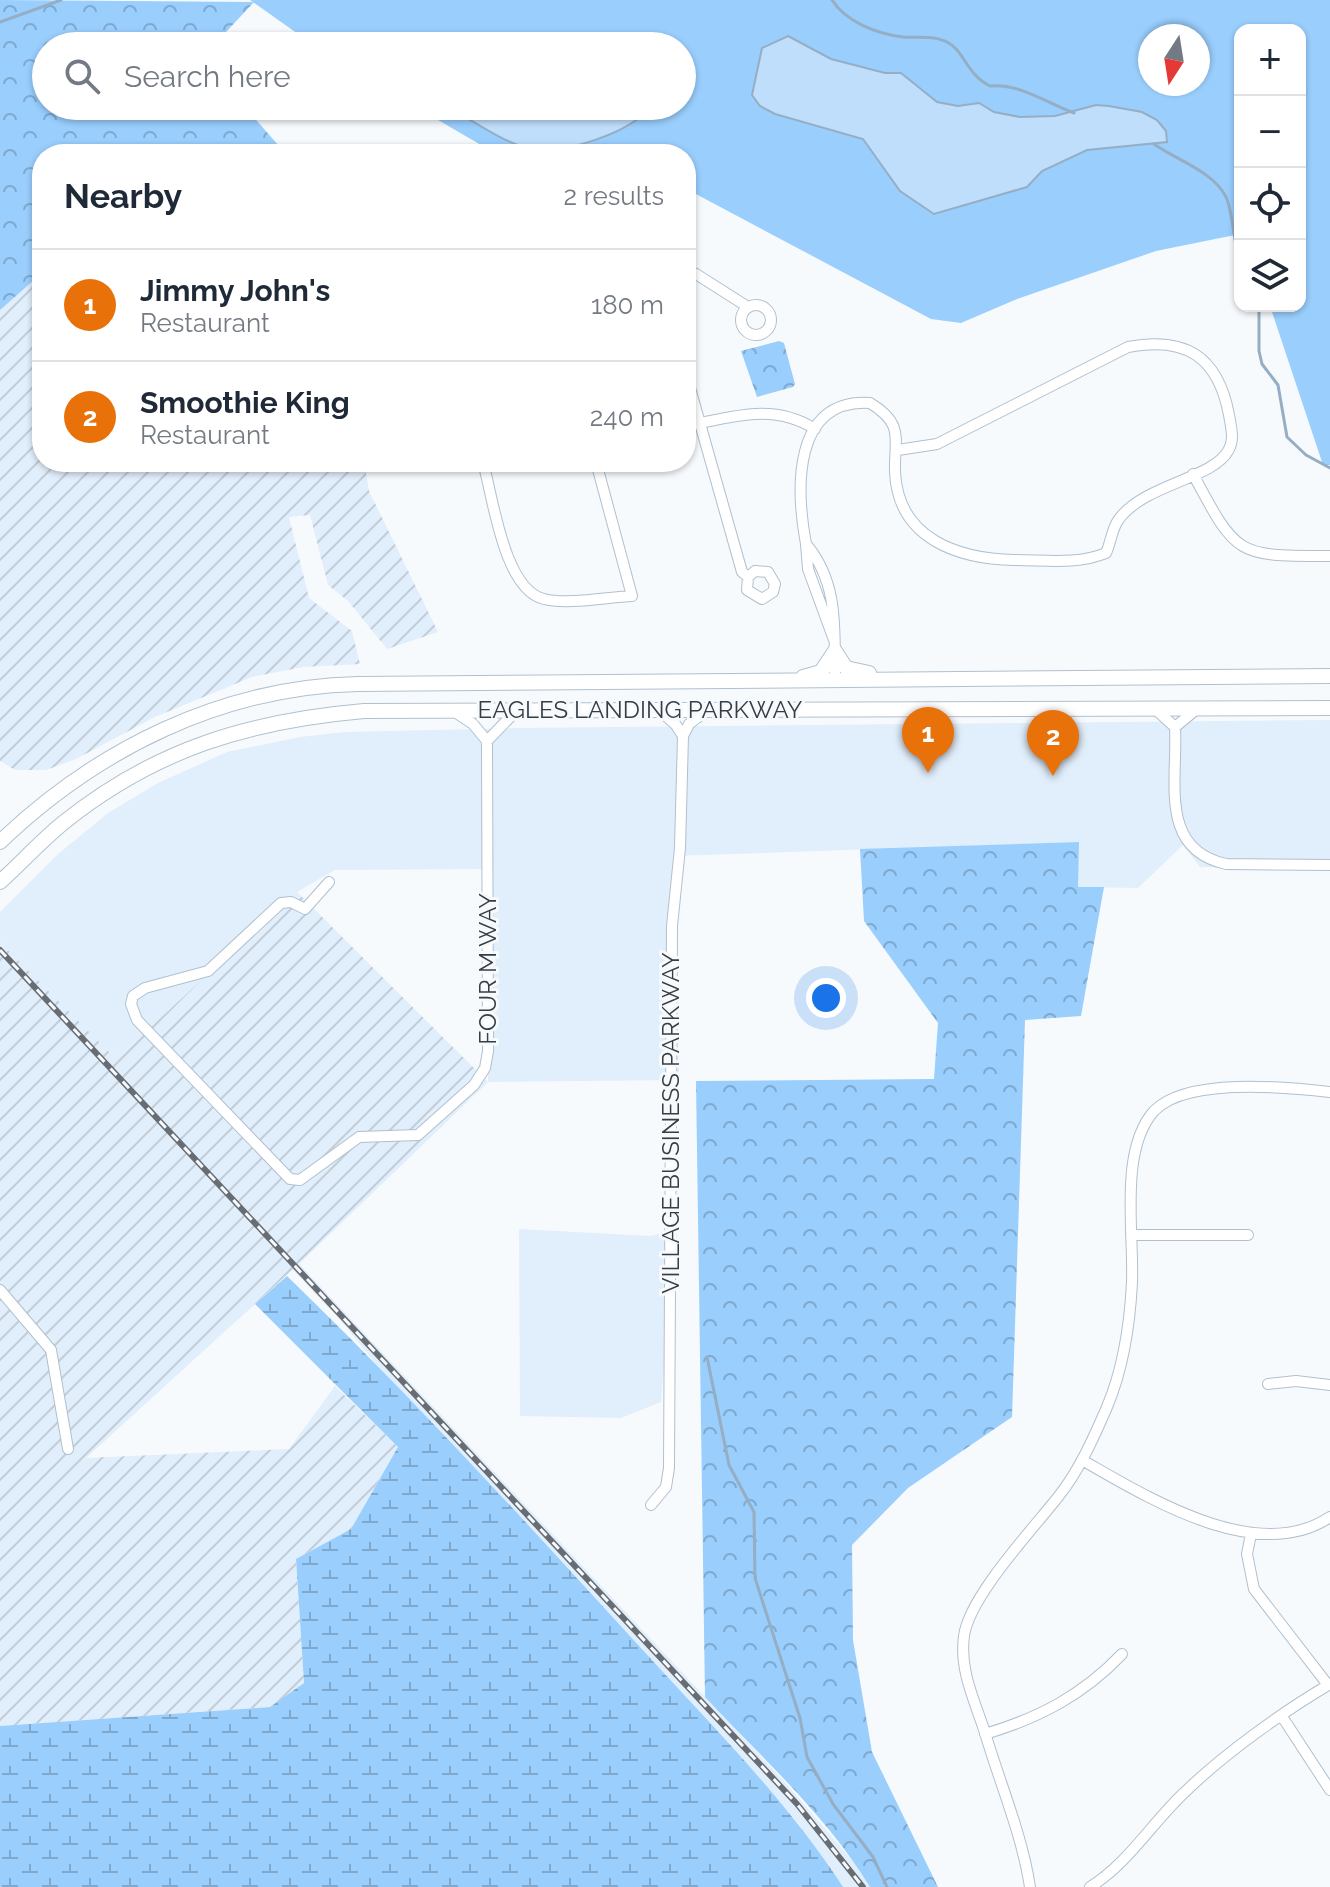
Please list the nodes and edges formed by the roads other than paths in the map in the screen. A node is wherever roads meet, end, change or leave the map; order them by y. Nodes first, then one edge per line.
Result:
1 (696, 274) edge
2 (748, 307) dead end
3 (696, 409) edge
4 (700, 423) junction
5 (696, 424) edge
6 (815, 429) junction
7 (898, 450) junction
8 (486, 472) edge
9 (599, 472) edge
10 (1193, 474) junction
11 (806, 544) junction
12 (1330, 556) edge
13 (748, 577) dead end
14 (835, 642) junction
15 (1330, 676) edge
16 (989, 679) junction
17 (835, 681) junction
18 (786, 682) junction
19 (1330, 706) edge
20 (1153, 707) junction
21 (1198, 708) junction
22 (656, 709) junction
23 (710, 709) junction
24 (517, 710) junction
25 (453, 711) junction
26 (1175, 727) junction
27 (683, 736) junction
28 (487, 741) junction
29 (0, 842) edge
30 (1330, 865) edge
31 (2, 880) edge
32 (329, 882) dead end
33 (1330, 1092) edge
34 (1132, 1235) junction
35 (1248, 1235) dead end
36 (0, 1290) edge
37 (1268, 1384) dead end
38 (1330, 1385) edge
39 (68, 1449) dead end
40 (1082, 1460) junction
41 (651, 1505) dead end
42 (1330, 1517) edge
43 (1251, 1534) junction
44 (1122, 1654) dead end
45 (1329, 1684) edge
46 (1283, 1718) junction
47 (985, 1734) junction
48 (1330, 1790) edge
49 (1030, 1887) edge
50 (1090, 1887) edge

1 - 2 street
3 - 4 street
4 - 5 street
4 - 6 street
4 - 13 street
6 - 7 street
6 - 11 street
7 - 10 street
7 - 10 street
8 - 9 street
10 - 12 street
11 - 14 street
11 - 14 street
14 - 16 main road
14 - 17 street
14 - 18 main road
15 - 16 main road, EAGLES LANDING PARKWAY
16 - 17 main road, EAGLES LANDING PARKWAY
17 - 18 main road, EAGLES LANDING PARKWAY
18 - 29 main road, EAGLES LANDING PARKWAY
19 - 21 main road, EAGLES LANDING PARKWAY
20 - 21 main road, EAGLES LANDING PARKWAY
20 - 23 main road, EAGLES LANDING PARKWAY
20 - 26 street
21 - 26 street
22 - 23 main road, EAGLES LANDING PARKWAY
22 - 24 main road, EAGLES LANDING PARKWAY
22 - 27 street
23 - 27 street
24 - 25 main road, EAGLES LANDING PARKWAY
24 - 28 street
25 - 28 street
25 - 31 main road, EAGLES LANDING PARKWAY
26 - 30 street
27 - 41 street, VILLAGE BUSINESS PARKWAY
28 - 32 street, FOUR M WAY
33 - 34 street
34 - 35 street
34 - 40 street
36 - 39 street
37 - 38 street
40 - 43 street
40 - 47 street
42 - 43 street
43 - 45 street
44 - 47 street
45 - 46 street
46 - 48 street
46 - 50 street
47 - 49 street

